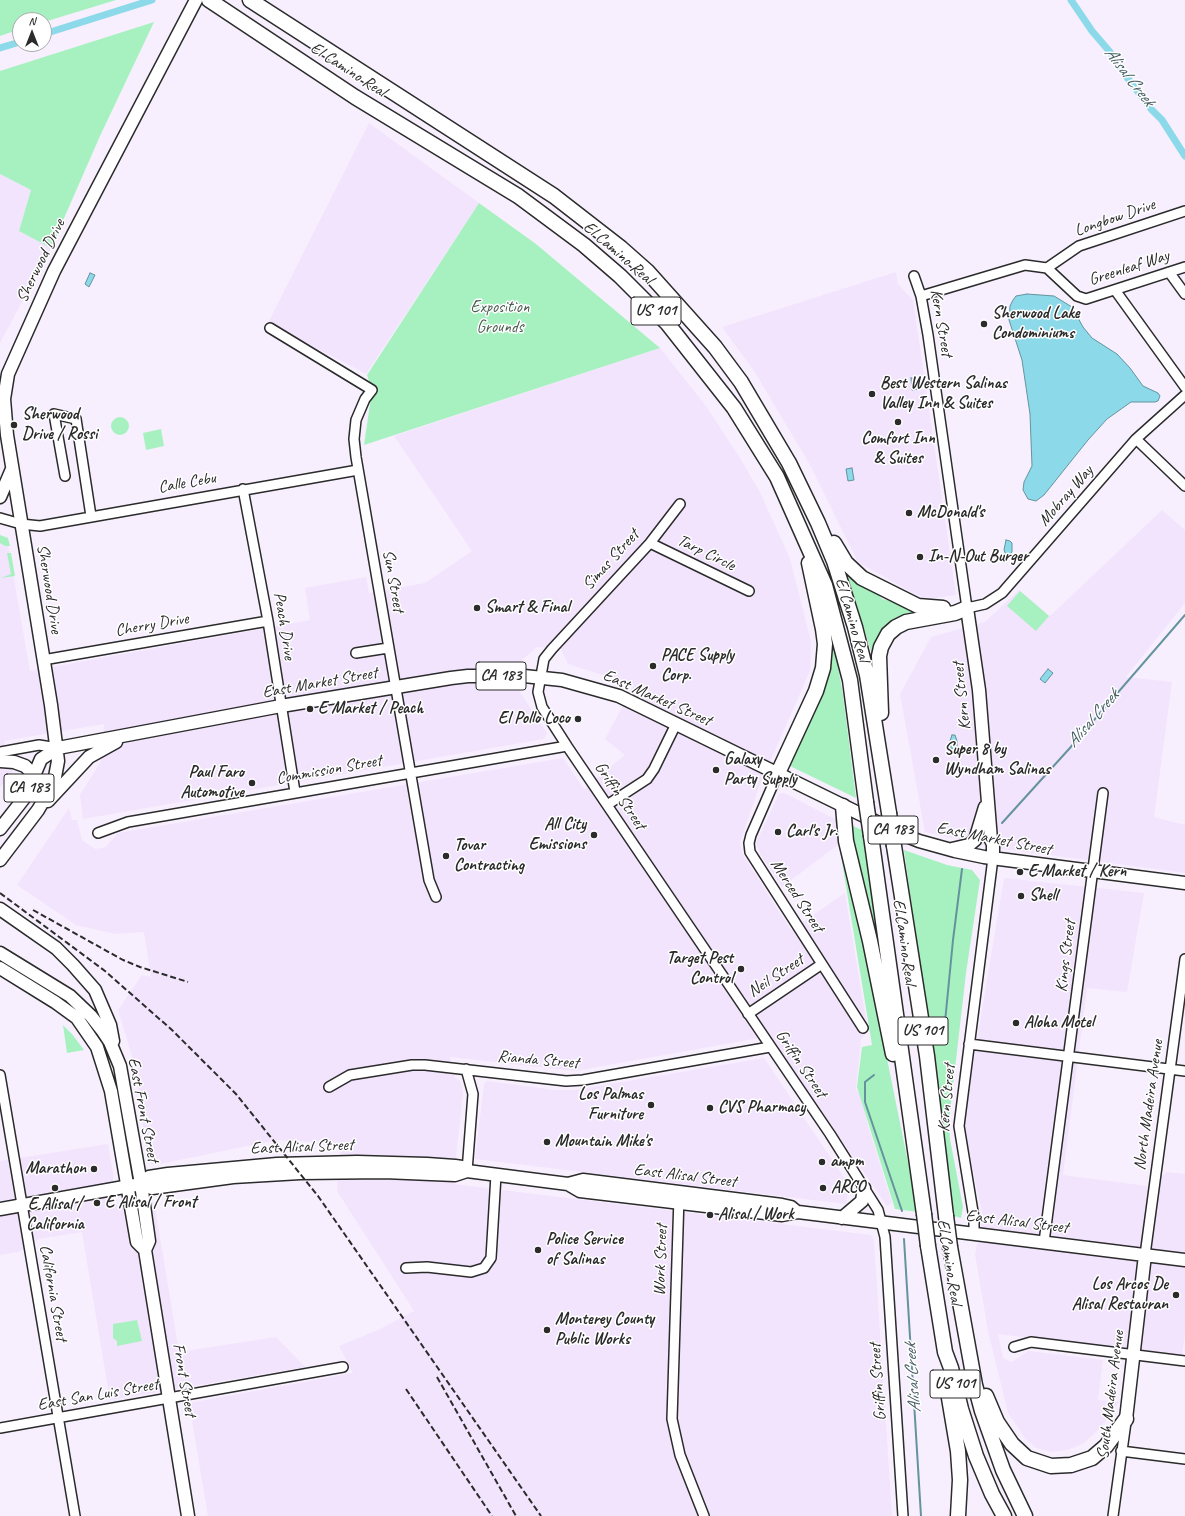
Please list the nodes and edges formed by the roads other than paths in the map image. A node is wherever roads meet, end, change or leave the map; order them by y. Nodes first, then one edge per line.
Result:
1 (197, 0) edge
2 (209, 0) edge
3 (250, 0) edge
4 (355, 97) junction
5 (1185, 211) edge
6 (1047, 268) junction
7 (1185, 268) edge
8 (1169, 272) junction
9 (914, 276) dead end
10 (1115, 290) junction
11 (1185, 294) edge
12 (921, 296) junction
13 (270, 328) dead end
14 (1185, 388) edge
15 (1185, 395) edge
16 (1136, 439) junction
17 (12, 469) junction
18 (358, 470) junction
19 (64, 476) dead end
20 (1183, 480) edge
21 (243, 489) junction
22 (0, 496) edge
23 (806, 498) junction
24 (680, 504) dead end
25 (91, 516) junction
26 (0, 518) edge
27 (21, 524) junction
28 (804, 537) junction
29 (650, 543) junction
30 (749, 591) dead end
31 (968, 608) junction
32 (268, 621) junction
33 (388, 648) junction
34 (356, 653) dead end
35 (43, 660) junction
36 (540, 677) junction
37 (395, 686) junction
38 (281, 706) junction
39 (676, 724) junction
40 (136, 734) junction
41 (566, 746) junction
42 (58, 748) junction
43 (0, 752) edge
44 (0, 761) edge
45 (410, 773) junction
46 (778, 773) junction
47 (32, 782) junction
48 (884, 783) junction
49 (295, 792) junction
50 (1103, 793) dead end
51 (988, 798) junction
52 (607, 805) junction
53 (843, 806) junction
54 (38, 810) junction
55 (0, 829) edge
56 (98, 833) dead end
57 (946, 849) junction
58 (993, 858) junction
59 (0, 860) edge
60 (1093, 872) junction
61 (1185, 883) edge
62 (436, 898) dead end
63 (0, 909) edge
64 (0, 953) edge
65 (1185, 959) edge
66 (822, 964) junction
67 (0, 968) edge
68 (748, 1014) junction
69 (863, 1028) dead end
70 (969, 1044) junction
71 (770, 1047) junction
72 (115, 1052) junction
73 (1069, 1056) junction
74 (466, 1069) junction
75 (1171, 1069) junction
76 (1185, 1071) edge
77 (0, 1076) edge
78 (329, 1086) dead end
79 (910, 1113) junction
80 (467, 1171) junction
81 (496, 1175) junction
82 (141, 1184) junction
83 (128, 1187) junction
84 (864, 1188) junction
85 (679, 1197) junction
86 (22, 1206) junction
87 (0, 1209) edge
88 (842, 1218) junction
89 (883, 1223) junction
90 (974, 1233) junction
91 (1044, 1242) junction
92 (145, 1250) junction
93 (1145, 1255) junction
94 (1185, 1260) edge
95 (406, 1268) dead end
96 (968, 1346) junction
97 (1014, 1347) dead end
98 (945, 1352) junction
99 (1134, 1355) junction
100 (1185, 1361) edge
101 (343, 1367) dead end
102 (170, 1398) junction
103 (58, 1418) junction
104 (1126, 1419) junction
105 (0, 1428) edge
106 (1121, 1451) junction
107 (1185, 1459) edge
108 (75, 1516) edge
109 (188, 1516) edge
110 (704, 1516) edge
111 (903, 1516) edge
112 (958, 1516) edge
113 (1004, 1516) edge
114 (1025, 1516) edge
115 (1114, 1516) edge

1 - 4 highway
1 - 17 main road, Sherwood Drive
2 - 4 highway, El Camino Real / US 101
3 - 23 highway, El Camino Real / US 101
4 - 28 highway, El Camino Real / US 101
5 - 6 street, Longbow Drive
6 - 10 street, Greenleaf Way
6 - 12 street
7 - 8 street, Greenleaf Way
8 - 10 street, Greenleaf Way
8 - 11 street
9 - 12 street, Kern Street
10 - 14 street
12 - 31 street, Kern Street
13 - 18 street, Sun Street
15 - 16 street, Mobray Way
16 - 20 street
16 - 31 street, Mobray Way
17 - 22 main road
17 - 27 main road, Sherwood Drive
18 - 21 street, Calle Cebu
18 - 33 street, Sun Street
19 - 25 street
21 - 25 street, Calle Cebu
21 - 32 street, Peach Drive
23 - 31 highway
23 - 48 highway, El Camino Real / US 101
24 - 29 street, Simas Street
25 - 27 street, Calle Cebu
26 - 27 street, Calle Cebu
27 - 35 main road, Sherwood Drive
28 - 46 highway
28 - 79 highway, El Camino Real / US 101, bridge
29 - 30 street, Tarp Circle
29 - 36 street, Simas Street
31 - 48 highway
31 - 51 main road, Kern Street
32 - 35 street, Cherry Drive
32 - 38 street, Peach Drive
33 - 34 street
33 - 37 street, Sun Street
35 - 42 main road, Sherwood Drive
36 - 37 main road, East Market Street / CA 183
36 - 39 main road, East Market Street / CA 183
36 - 41 street, Griffin Street
37 - 38 main road, East Market Street / CA 183
37 - 45 street, Sun Street
38 - 40 main road, East Market Street / CA 183
38 - 49 street, Peach Drive
39 - 46 main road, East Market Street / CA 183
39 - 52 street
40 - 42 main road, East Market Street / CA 183
40 - 54 main road
41 - 45 street, Commission Street
41 - 52 street, Griffin Street
42 - 43 street, East Market Street
42 - 47 main road, CA 183
42 - 54 main road
44 - 47 main road
45 - 49 street, Commission Street
45 - 62 street, Sun Street
46 - 53 main road, East Market Street / CA 183
46 - 66 street, Merced Street
47 - 55 main road, CA 183
48 - 96 highway, El Camino Real / US 101, bridge
49 - 56 street, Commission Street
50 - 60 street, Kings Street
51 - 57 main road
51 - 58 main road, Kern Street
52 - 68 street, Griffin Street
53 - 57 main road, East Market Street / CA 183
53 - 79 highway
54 - 59 main road, CA 183
57 - 58 main road, East Market Street / CA 183
58 - 60 main road, East Market Street
58 - 70 street, Kern Street
60 - 61 main road, East Market Street
60 - 73 street, Kings Street
63 - 72 main road
64 - 72 main road, East Front Street
65 - 75 street, North Madeira Avenue
66 - 68 street, Neil Street
66 - 69 street, Merced Street
67 - 83 main road, East Front Street
68 - 71 street, Griffin Street
70 - 73 street
70 - 90 street, Kern Street
71 - 74 street, Rianda Street
71 - 84 street, Griffin Street
72 - 82 main road, East Front Street
73 - 75 street
73 - 91 street, Kings Street
74 - 78 street, Rianda Street
74 - 80 street
75 - 76 street
75 - 93 street, North Madeira Avenue
77 - 86 street, California Street
79 - 98 highway, El Camino Real / US 101, bridge
80 - 81 main road, East Alisal Street
80 - 82 main road, East Alisal Street
81 - 85 main road, East Alisal Street
81 - 95 street
82 - 83 main road, East Alisal Street
82 - 92 main road, Front Street
83 - 86 main road, East Alisal Street
83 - 92 main road, Front Street
84 - 88 main road
84 - 89 street, Griffin Street
85 - 88 main road, East Alisal Street
85 - 110 street, Work Street
86 - 87 main road, East Alisal Street
86 - 103 street, California Street
88 - 89 main road, East Alisal Street
89 - 90 main road, East Alisal Street
89 - 111 street, Griffin Street
90 - 91 main road, East Alisal Street
91 - 93 main road, East Alisal Street
92 - 102 main road, Front Street
93 - 94 main road, East Alisal Street
93 - 99 main road, South Madeira Avenue
96 - 104 highway
96 - 114 highway, El Camino Real / US 101
97 - 99 street
98 - 112 highway
98 - 113 highway, El Camino Real / US 101
99 - 100 street
99 - 104 main road, South Madeira Avenue
101 - 102 street, East San Luis Street
102 - 103 street, East San Luis Street
102 - 109 main road, Front Street
103 - 105 street, East San Luis Street
103 - 108 street, California Street
104 - 106 street, South Madeira Avenue
106 - 107 street
106 - 115 street, South Madeira Avenue

